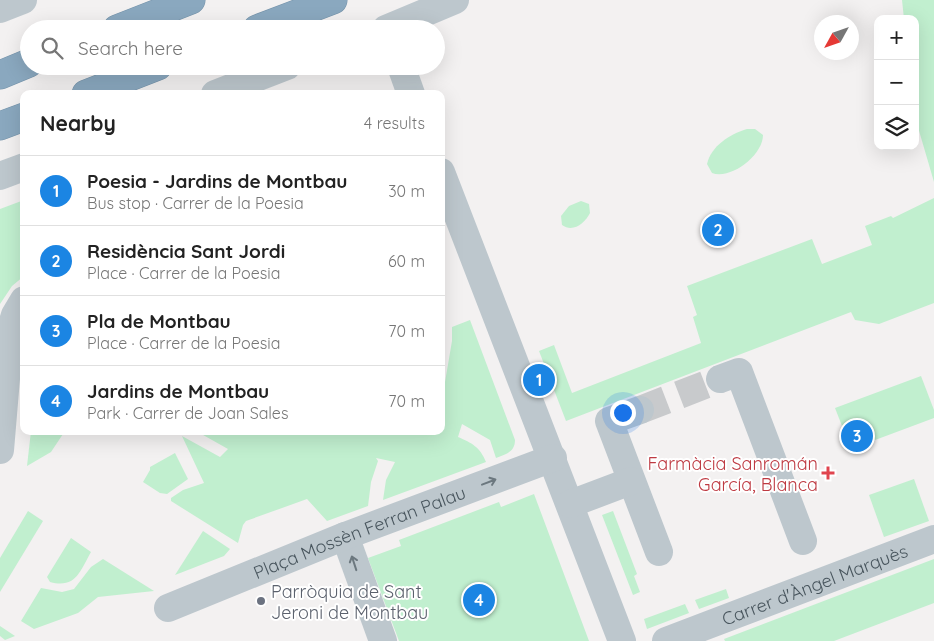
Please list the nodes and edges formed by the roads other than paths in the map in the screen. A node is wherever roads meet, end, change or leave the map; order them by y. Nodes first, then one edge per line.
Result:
1 (23, 0) edge
2 (191, 0) edge
3 (333, 0) edge
4 (455, 0) edge
5 (0, 8) edge
6 (140, 20) edge
7 (281, 20) edge
8 (407, 20) edge
9 (20, 66) edge
10 (0, 74) edge
11 (135, 75) edge
12 (263, 75) edge
13 (404, 75) edge
14 (96, 90) edge
15 (224, 90) edge
16 (410, 90) edge
17 (20, 118) edge
18 (0, 126) edge
19 (20, 168) edge
20 (0, 176) edge
21 (445, 182) edge
22 (20, 307) edge
23 (720, 379) tunnel mouth
24 (640, 410) tunnel mouth
25 (0, 450) edge
26 (552, 458) junction
27 (632, 481) junction
28 (570, 504) junction
29 (345, 536) junction
30 (934, 539) edge
31 (803, 541) dead end
32 (659, 552) dead end
33 (168, 608) dead end
34 (375, 639) edge
35 (622, 641) edge
36 (666, 641) edge

1 - 5 street
2 - 6 highway
3 - 7 highway
4 - 8 street
9 - 10 highway
11 - 14 highway
12 - 15 street
13 - 16 street
17 - 18 highway
19 - 20 street
21 - 26 street
22 - 25 street
23 - 31 street
24 - 27 street
26 - 28 street
29 -> 26 street, Plaça Mossèn Ferran Palau
27 - 28 street
27 - 32 street
28 - 35 street
29 - 33 street, Plaça Mossèn Ferran Palau
34 -> 29 street
30 - 36 street, Carrer d'Àngel Marquès

